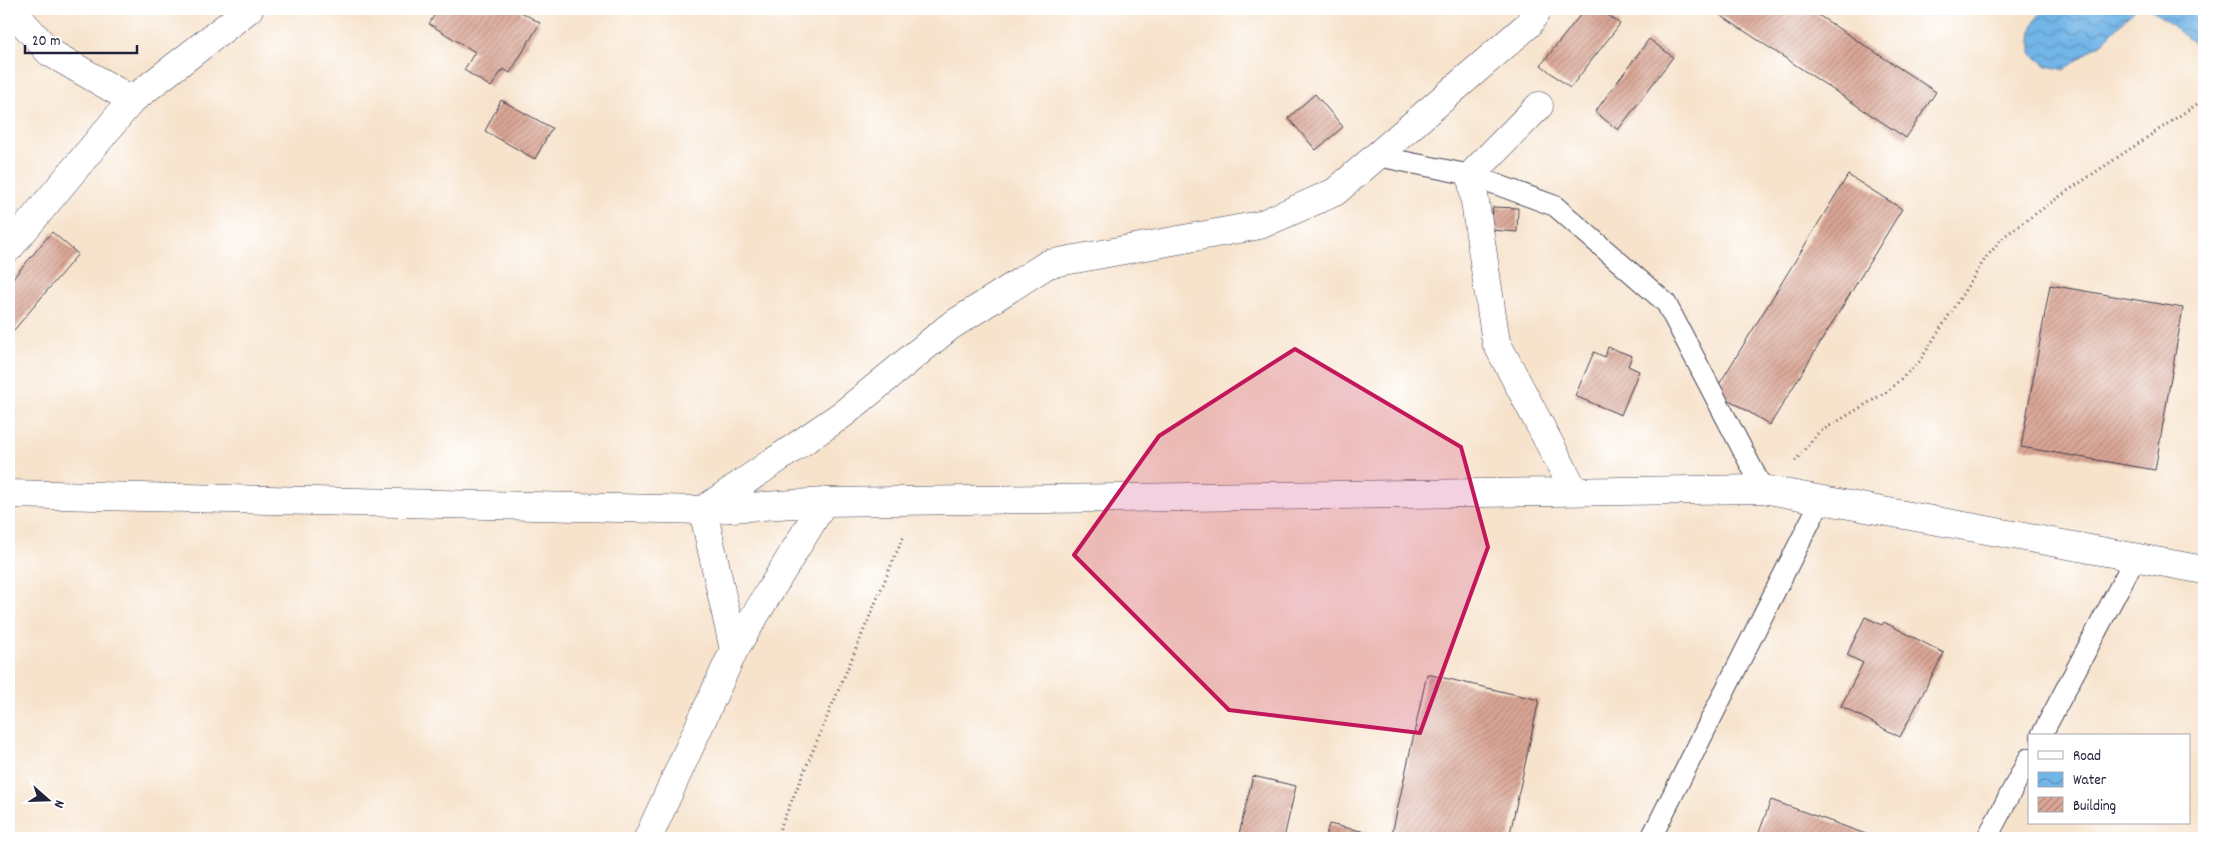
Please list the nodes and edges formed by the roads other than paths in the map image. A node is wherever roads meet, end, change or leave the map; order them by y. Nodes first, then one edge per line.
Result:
1 (11, 9) edge
2 (249, 9) edge
3 (1538, 9) edge
4 (132, 100) junction
5 (1539, 106) dead end
6 (1377, 156) junction
7 (1471, 175) junction
8 (9, 248) edge
9 (1769, 489) junction
10 (1574, 490) junction
11 (9, 494) edge
12 (1822, 498) junction
13 (824, 502) junction
14 (703, 510) junction
15 (2136, 556) junction
16 (2204, 570) edge
17 (734, 650) junction
18 (2042, 734) edge
19 (2028, 760) edge
20 (648, 838) edge
21 (1651, 838) edge
22 (1987, 838) edge

1 - 4 street
2 - 4 street
3 - 6 street
4 - 8 street
5 - 7 street
6 - 7 lane
6 - 14 street
7 - 9 lane
7 - 10 street
9 - 10 street
9 - 12 street
10 - 13 street
11 - 14 street
12 - 15 street
12 - 21 lane
13 - 14 street
13 - 17 street
14 - 17 street
15 - 16 street
15 - 18 lane
17 - 20 street
19 - 22 lane

